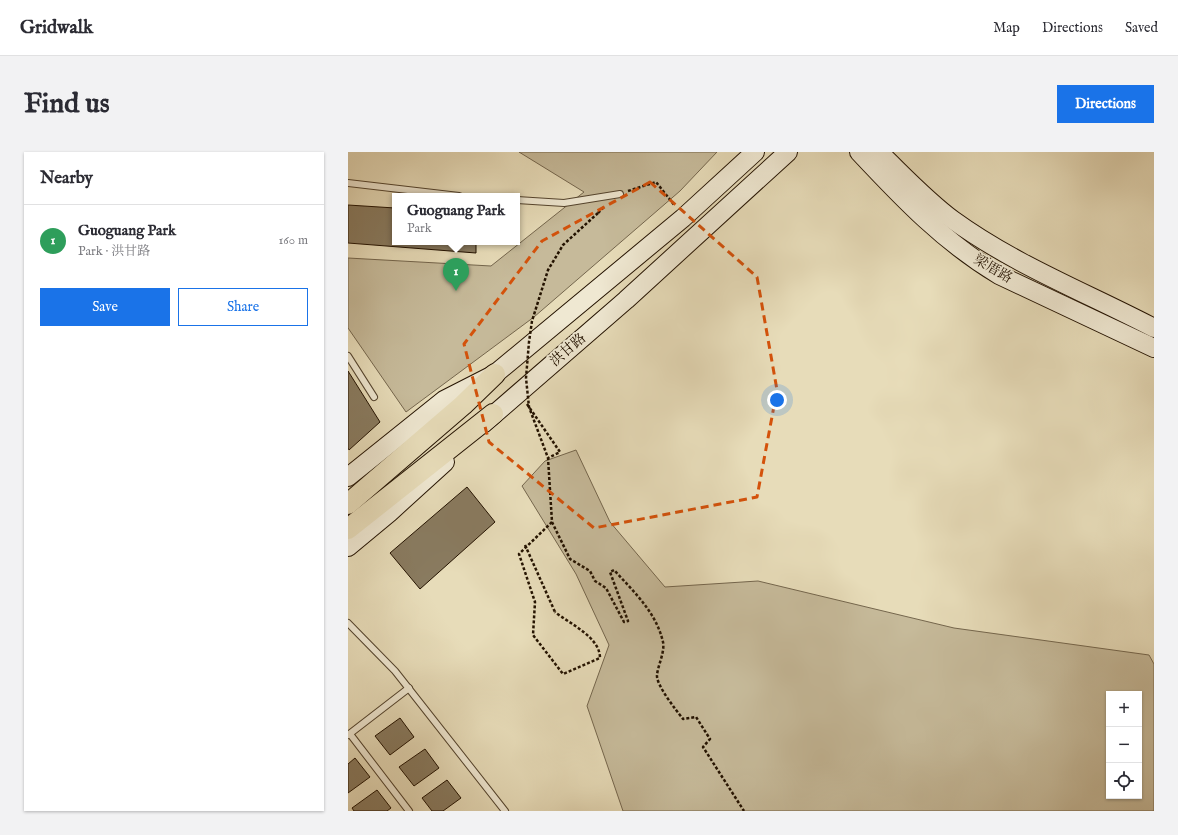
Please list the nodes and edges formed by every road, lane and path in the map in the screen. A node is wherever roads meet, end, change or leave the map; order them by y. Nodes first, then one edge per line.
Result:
1 (754, 152) edge
2 (788, 152) edge
3 (859, 152) edge
4 (879, 152) edge
5 (348, 184) edge
6 (431, 193) edge
7 (620, 194) junction
8 (520, 200) edge
9 (683, 218) junction
10 (1154, 328) edge
11 (1154, 348) edge
12 (348, 356) edge
13 (495, 374) junction
14 (519, 392) junction
15 (374, 397) dead end
16 (493, 414) junction
17 (548, 458) junction
18 (352, 471) edge
19 (348, 504) edge
20 (552, 522) junction
21 (348, 529) edge
22 (525, 545) dead end
23 (348, 547) edge
24 (348, 623) edge
25 (409, 688) junction
26 (349, 735) edge
27 (409, 811) edge
28 (505, 811) edge
29 (744, 811) edge

1 - 9 main road, 洪甘路
2 - 14 main road, 洪甘路
3 - 11 main road, 梁厝路
4 - 10 main road, 梁厝路
5 - 6 lane
7 - 8 lane
7 - 9 path
7 - 17 path, bridge
9 - 13 main road, 洪甘路
12 - 15 lane
13 - 18 main road, 洪甘路
13 - 19 main road
14 - 16 main road, 洪甘路
14 - 17 path
16 - 21 main road
16 - 23 main road, 洪甘路
17 - 20 path, bridge
20 - 22 path, bridge
20 - 29 path, bridge
24 - 25 lane
25 - 26 lane
25 - 28 lane
26 - 27 lane

